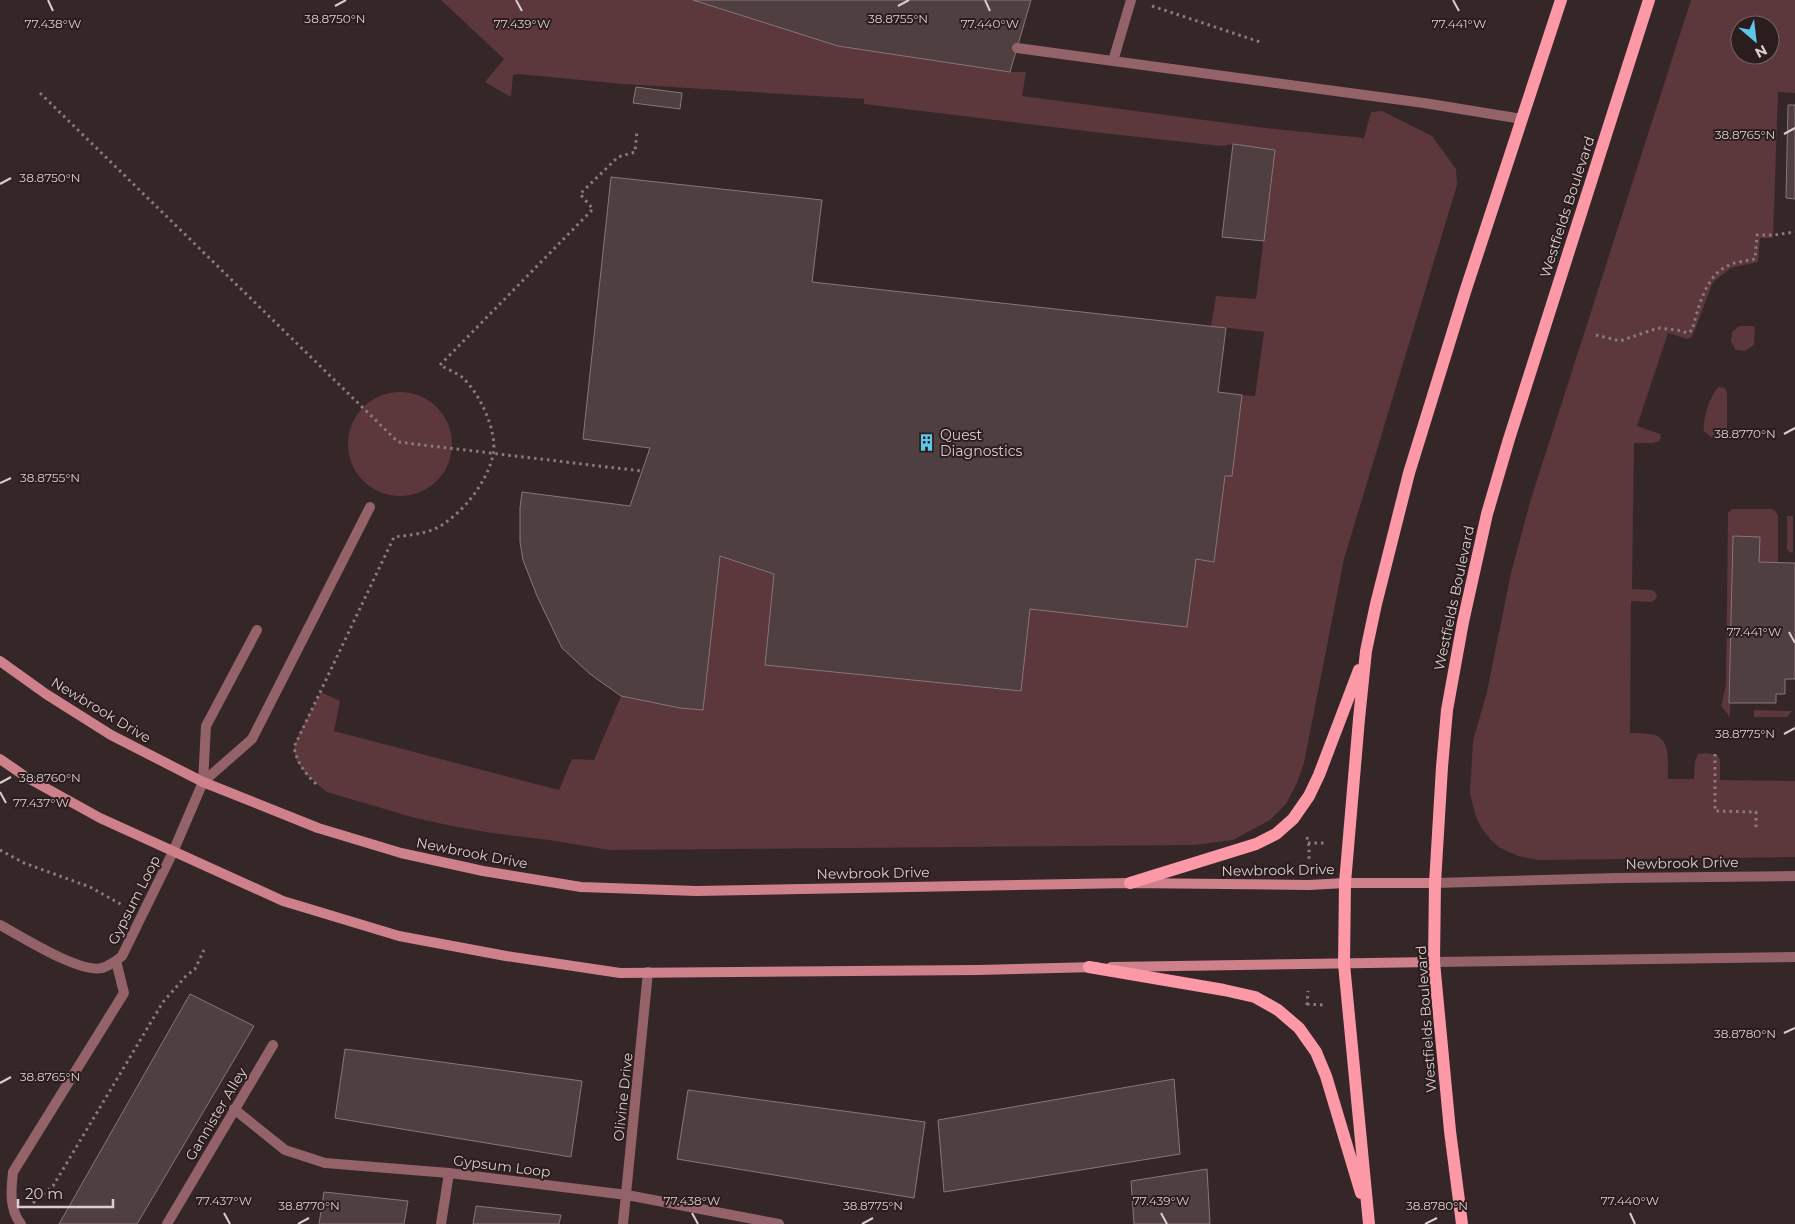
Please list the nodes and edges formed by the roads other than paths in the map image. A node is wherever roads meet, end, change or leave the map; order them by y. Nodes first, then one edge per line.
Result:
1 (1131, 0) edge
2 (1560, 0) edge
3 (1649, 0) edge
4 (1017, 48) dead end
5 (1113, 61) junction
6 (1522, 119) junction
7 (370, 507) dead end
8 (257, 630) dead end
9 (1366, 651) junction
10 (0, 661) edge
11 (0, 759) edge
12 (203, 782) junction
13 (173, 852) junction
14 (1795, 876) edge
15 (1345, 882) junction
16 (1130, 883) junction
17 (1435, 883) junction
18 (0, 925) edge
19 (1795, 958) edge
20 (116, 961) junction
21 (1434, 962) junction
22 (1344, 964) junction
23 (1089, 967) junction
24 (648, 972) junction
25 (273, 1045) dead end
26 (234, 1109) junction
27 (449, 1173) junction
28 (627, 1196) junction
29 (19, 1221) edge
30 (167, 1224) edge
31 (441, 1224) edge
32 (623, 1224) edge
33 (779, 1224) edge
34 (1369, 1224) edge
35 (1462, 1224) edge

1 - 5 street
2 - 6 main road
3 - 17 main road, Westfields Boulevard
4 - 5 street
5 - 6 street
6 - 9 main road
7 - 12 street
8 - 12 street
9 - 15 main road
9 - 16 main road
10 - 12 street, Newbrook Drive
11 - 13 street
12 - 13 street, Gypsum Loop
12 - 16 street, Newbrook Drive
13 - 20 street, Gypsum Loop
13 - 24 street
14 - 17 street, Newbrook Drive
15 - 16 street, Newbrook Drive
15 - 17 street, Newbrook Drive
15 - 22 main road
17 - 21 main road, Westfields Boulevard
18 - 20 street
19 - 21 street
20 - 29 street, Gypsum Loop
21 - 22 street
21 - 35 main road, Westfields Boulevard
22 - 23 street
22 - 34 main road
23 - 24 street
23 - 34 main road
24 - 28 street, Olivine Drive
25 - 26 street, Gannister Alley
26 - 27 street, Gypsum Loop
26 - 30 street, Gannister Alley
27 - 28 street, Gypsum Loop
27 - 31 street
28 - 32 street, Olivine Drive
28 - 33 street, Gypsum Loop

